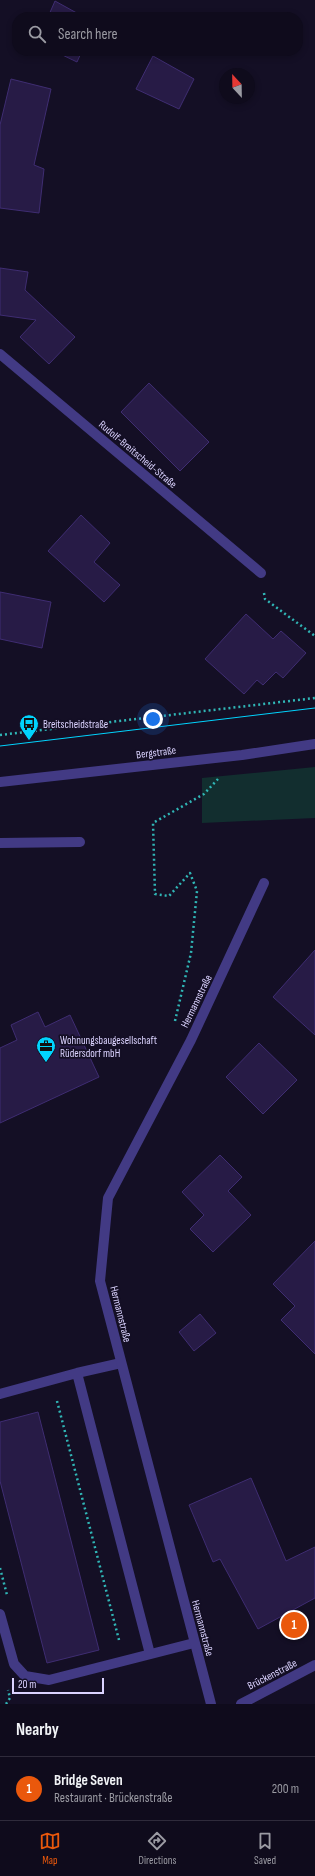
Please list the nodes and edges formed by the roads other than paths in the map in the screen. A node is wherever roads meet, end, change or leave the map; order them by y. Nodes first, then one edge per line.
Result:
1 (0, 354) edge
2 (261, 573) road end
3 (315, 744) edge
4 (0, 782) edge
5 (80, 842) dead end
6 (0, 843) edge
7 (264, 883) dead end
8 (121, 1363) junction
9 (76, 1373) junction
10 (0, 1394) edge
11 (0, 1614) edge
12 (194, 1643) junction
13 (150, 1654) junction
14 (315, 1665) edge
15 (211, 1704) edge
16 (241, 1704) edge

1 - 2 street, Rudolf-Breitscheid-Straße
3 - 4 street, Bergstraße
5 - 6 street
7 - 8 street, Hermannstraße
8 - 9 street
8 - 12 street, Hermannstraße
9 - 10 street
9 - 13 street
11 - 13 street
12 - 13 street
12 - 15 street, Hermannstraße
14 - 16 street, Brückenstraße

